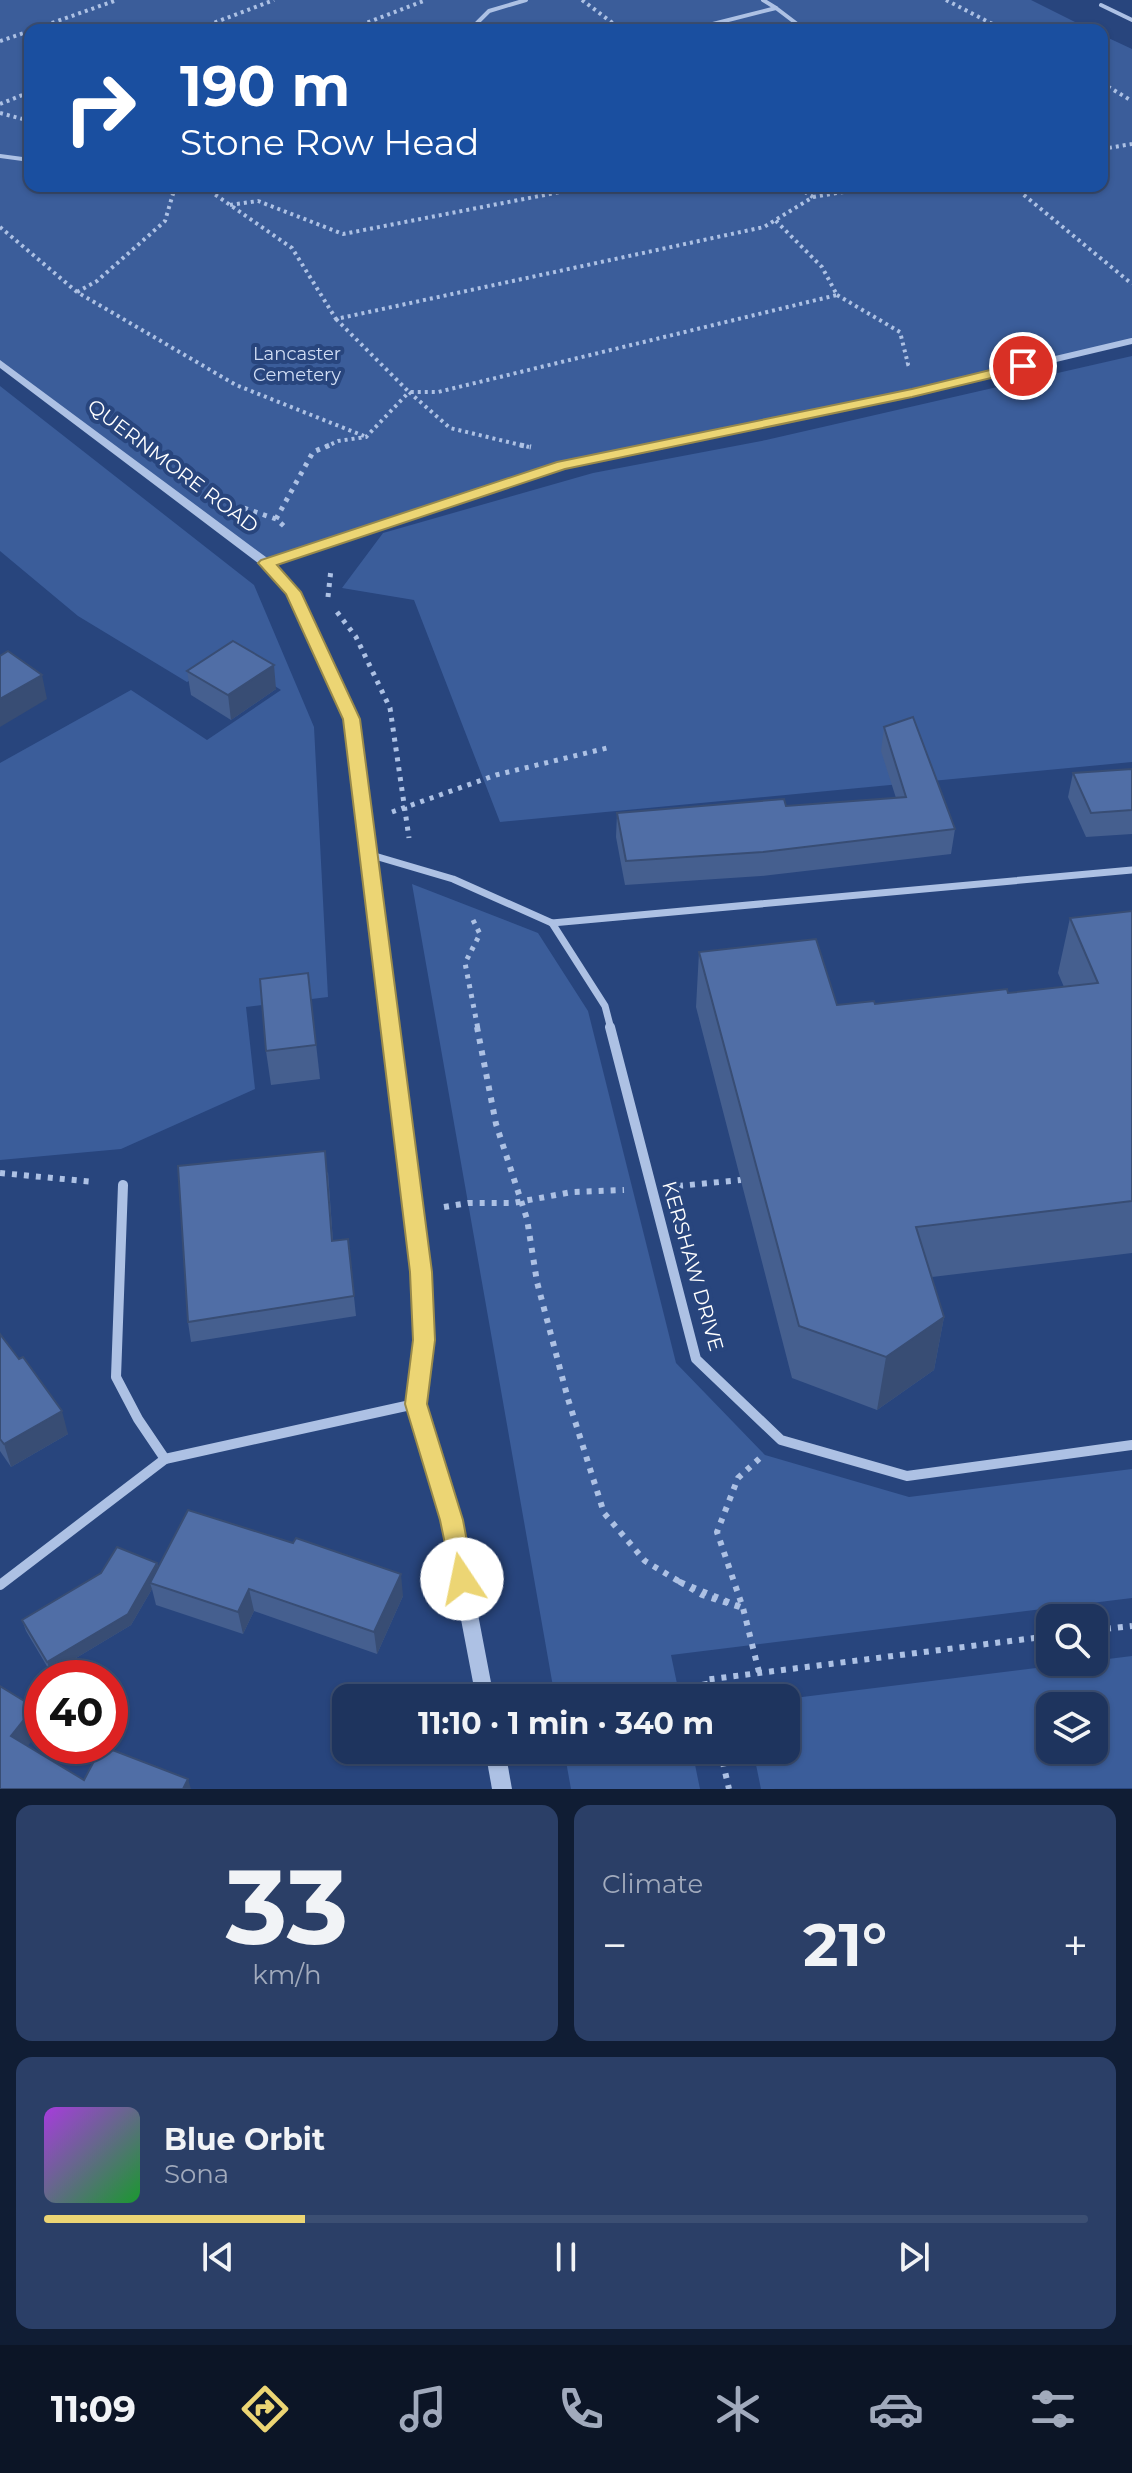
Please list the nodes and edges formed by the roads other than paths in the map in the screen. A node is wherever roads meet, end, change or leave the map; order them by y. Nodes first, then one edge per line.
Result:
1 (526, 0) edge
2 (763, 0) edge
3 (1101, 5) dead end
4 (776, 8) junction
5 (1132, 20) edge
6 (476, 24) edge
7 (713, 24) edge
8 (797, 24) edge
9 (0, 156) edge
10 (24, 159) edge
11 (1132, 341) edge
12 (0, 363) edge
13 (266, 563) junction
14 (368, 854) junction
15 (1132, 870) edge
16 (552, 923) junction
17 (123, 1185) road end
18 (416, 1404) junction
19 (1132, 1445) edge
20 (165, 1459) junction
21 (0, 1585) edge
22 (482, 1684) edge
23 (498, 1764) edge
24 (502, 1789) edge

1 - 6 lane
2 - 4 lane
3 - 5 lane
4 - 7 lane
4 - 8 lane
9 - 10 lane
11 - 13 street
12 - 13 street, QUERNMORE ROAD
13 - 14 street, QUERNMORE ROAD
14 - 16 street
14 - 18 street, QUERNMORE ROAD
15 - 16 street
16 - 19 street, KERSHAW DRIVE
17 - 20 street
18 - 20 street
18 - 22 street, QUERNMORE ROAD
20 - 21 street
23 - 24 street

